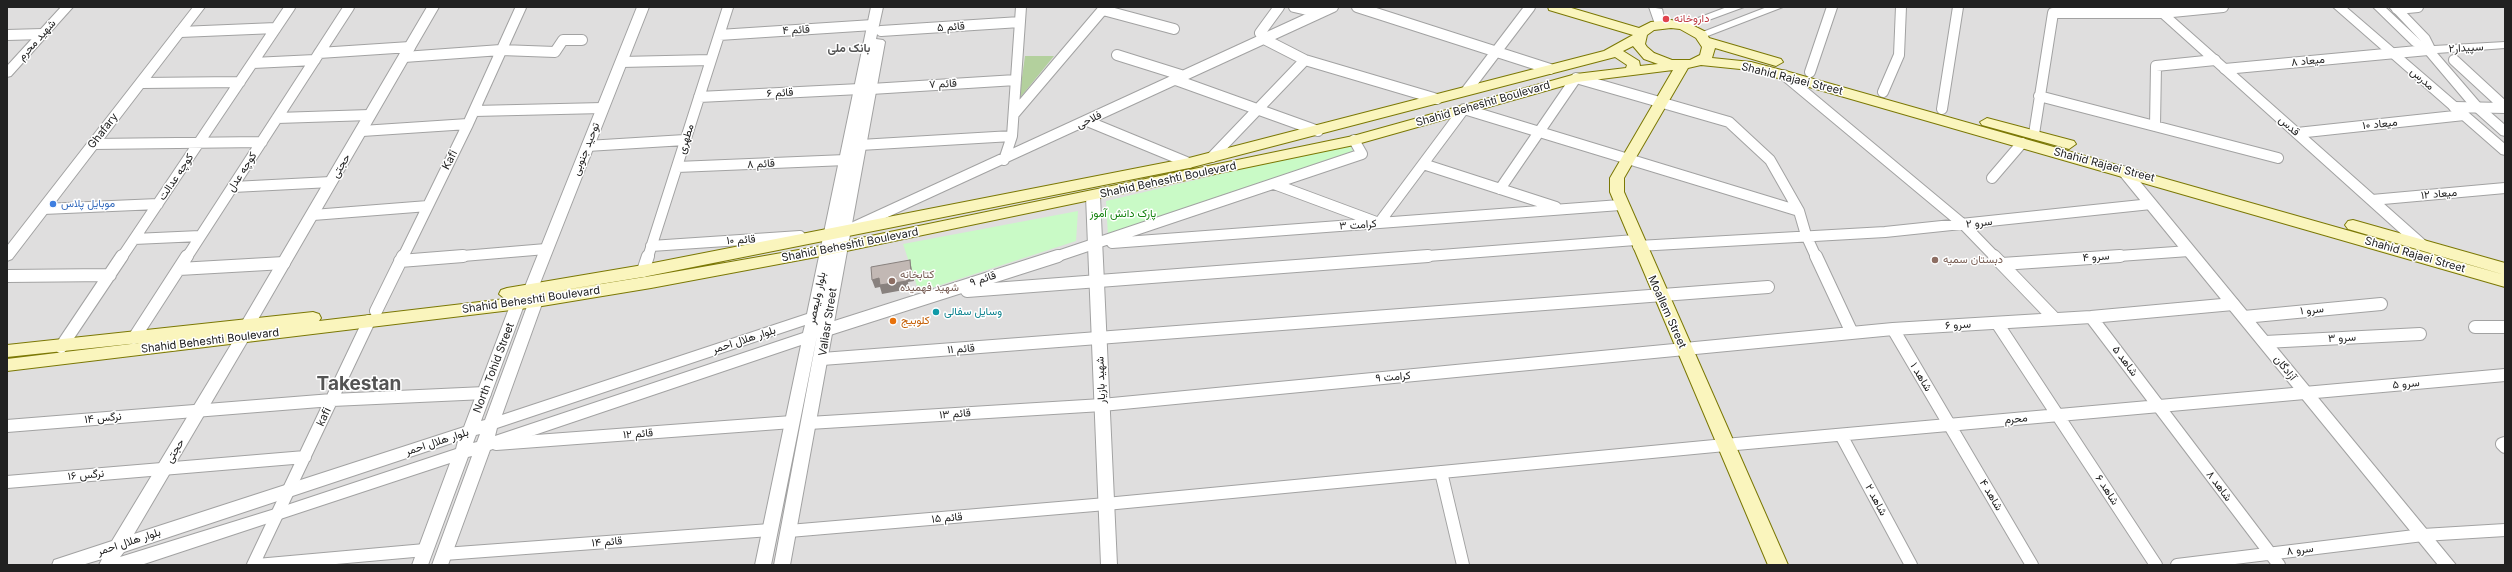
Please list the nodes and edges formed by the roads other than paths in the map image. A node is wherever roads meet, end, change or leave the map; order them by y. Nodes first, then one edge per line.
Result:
1 (67, 7) edge
2 (199, 7) edge
3 (290, 7) edge
4 (349, 7) edge
5 (433, 7) edge
6 (521, 7) edge
7 (643, 7) edge
8 (728, 7) edge
9 (877, 7) edge
10 (886, 7) edge
11 (1021, 7) edge
12 (1279, 7) edge
13 (1294, 7) edge
14 (1333, 7) edge
15 (1357, 7) edge
16 (1530, 7) edge
17 (1554, 7) edge
18 (1586, 7) edge
19 (1655, 7) edge
20 (1738, 7) edge
21 (1777, 7) edge
22 (1832, 7) edge
23 (1901, 7) edge
24 (1958, 7) edge
25 (2223, 7) edge
26 (2339, 7) edge
27 (2379, 7) edge
28 (2418, 7) edge
29 (1104, 8) edge
30 (2396, 8) edge
31 (2159, 10) edge
32 (1320, 13) junction
33 (1020, 22) junction
34 (1683, 26) junction
35 (276, 28) junction
36 (877, 28) junction
37 (1174, 29) dead end
38 (1648, 30) junction
39 (180, 32) junction
40 (43, 34) junction
41 (7, 35) edge
42 (719, 35) junction
43 (1704, 38) junction
44 (1264, 39) junction
45 (582, 40) dead end
46 (2505, 45) edge
47 (501, 50) junction
48 (2428, 50) junction
49 (407, 52) junction
50 (1495, 52) junction
51 (2392, 52) junction
52 (1609, 54) junction
53 (1117, 55) dead end
54 (317, 56) junction
55 (711, 60) junction
56 (1305, 60) junction
57 (2215, 60) junction
58 (2454, 60) dead end
59 (1701, 61) junction
60 (621, 62) junction
61 (253, 63) junction
62 (1683, 65) junction
63 (1550, 68) junction
64 (2225, 69) junction
65 (1631, 71) junction
66 (7, 72) edge
67 (1810, 72) junction
68 (1784, 74) junction
69 (1180, 78) junction
70 (1576, 78) junction
71 (1016, 80) junction
72 (240, 82) junction
73 (140, 83) junction
74 (865, 89) junction
75 (1467, 90) junction
76 (1883, 92) junction
77 (2039, 96) junction
78 (699, 97) junction
79 (1437, 99) junction
80 (1661, 102) junction
81 (2454, 107) junction
82 (2477, 107) junction
83 (2505, 107) edge
84 (603, 108) junction
85 (1258, 109) junction
86 (1464, 109) junction
87 (1942, 109) junction
88 (474, 111) junction
89 (1014, 114) junction
90 (370, 115) junction
91 (2464, 115) junction
92 (277, 118) junction
93 (1087, 121) junction
94 (468, 124) junction
95 (2155, 126) junction
96 (362, 131) junction
97 (1318, 131) junction
98 (1540, 131) junction
99 (2505, 132) edge
100 (2297, 133) junction
101 (1012, 136) junction
102 (2028, 139) junction
103 (686, 140) junction
104 (1354, 140) junction
105 (262, 142) junction
106 (93, 144) junction
107 (198, 144) junction
108 (588, 146) junction
109 (860, 146) junction
110 (2505, 151) edge
111 (1212, 157) junction
112 (1627, 158) junction
113 (2278, 158) dead end
114 (846, 160) junction
115 (1004, 160) junction
116 (1189, 162) junction
117 (1423, 164) junction
118 (2124, 165) junction
119 (677, 167) junction
120 (1992, 178) dead end
121 (331, 182) junction
122 (1274, 184) junction
123 (233, 187) junction
124 (2505, 188) edge
125 (1500, 189) junction
126 (1094, 196) junction
127 (2372, 200) junction
128 (158, 204) junction
129 (2151, 204) junction
130 (1620, 205) junction
131 (428, 206) junction
132 (43, 209) junction
133 (1563, 209) junction
134 (1799, 212) junction
135 (313, 215) junction
136 (1379, 223) junction
137 (1964, 225) junction
138 (837, 233) junction
139 (1806, 235) junction
140 (200, 236) junction
141 (134, 239) junction
142 (1637, 243) junction
143 (1095, 244) junction
144 (2422, 245) junction
145 (651, 246) junction
146 (546, 249) junction
147 (834, 249) junction
148 (2189, 251) junction
149 (7, 256) edge
150 (400, 261) junction
151 (284, 263) junction
152 (2002, 264) junction
153 (179, 268) junction
154 (2505, 269) edge
155 (643, 272) junction
156 (110, 275) junction
157 (7, 276) edge
158 (1097, 281) junction
159 (2505, 281) edge
160 (1768, 287) dead end
161 (967, 291) dead end
162 (533, 296) junction
163 (1660, 296) junction
164 (518, 304) junction
165 (2233, 304) junction
166 (2381, 304) dead end
167 (372, 316) junction
168 (2091, 316) junction
169 (814, 317) junction
170 (2244, 317) junction
171 (2053, 318) junction
172 (1997, 323) junction
173 (2475, 327) dead end
174 (2505, 327) edge
175 (1893, 329) junction
176 (826, 330) junction
177 (245, 331) junction
178 (1852, 333) junction
179 (2420, 334) dead end
180 (810, 336) junction
181 (134, 338) junction
182 (1099, 339) junction
183 (2265, 342) junction
184 (61, 347) junction
185 (1684, 350) junction
186 (7, 351) edge
187 (822, 359) junction
188 (7, 365) edge
189 (2505, 375) edge
190 (485, 393) junction
191 (2306, 393) junction
192 (332, 400) junction
193 (1102, 404) junction
194 (2158, 406) junction
195 (199, 410) junction
196 (2057, 415) junction
197 (792, 422) junction
198 (809, 423) junction
199 (491, 424) junction
200 (1950, 425) junction
201 (7, 426) edge
202 (471, 431) junction
203 (1841, 435) junction
204 (2505, 443) edge
205 (484, 445) junction
206 (1725, 445) junction
207 (2505, 447) edge
208 (463, 452) junction
209 (305, 457) junction
210 (164, 469) junction
211 (1440, 472) junction
212 (7, 482) edge
213 (288, 492) junction
214 (1106, 504) junction
215 (278, 515) junction
216 (770, 530) junction
217 (2505, 530) edge
218 (789, 531) junction
219 (2423, 535) junction
220 (119, 545) junction
221 (426, 550) junction
222 (2270, 554) junction
223 (442, 560) edge
224 (60, 565) edge
225 (107, 565) edge
226 (119, 565) edge
227 (253, 565) edge
228 (257, 565) edge
229 (420, 565) edge
230 (763, 565) edge
231 (782, 565) edge
232 (1109, 565) edge
233 (1462, 565) edge
234 (1778, 565) edge
235 (1911, 565) edge
236 (2032, 565) edge
237 (2156, 565) edge
238 (2177, 565) edge
239 (2279, 565) edge
240 (2448, 565) edge

1 - 40 street, شهید محرم
2 - 39 street, Ghafary
3 - 35 street, کوچه عدالت
4 - 54 street, کوچه عدل
5 - 49 street, حجتی
6 - 47 street, Kafi
7 - 60 street, توحید جنوبی
8 - 42 street, مطهری
9 - 36 street
10 - 36 street, Valiasr Street
11 - 33 street
12 - 44 street
13 - 32 street
14 - 32 street, فلاحی
15 - 50 street
16 - 50 street
17 - 38 main road
18 - 38 main road
19 - 38 street
20 - 34 street
21 - 43 street
22 - 67 street
23 - 76 street
24 - 87 street
25 - 31 street
26 - 51 street, مدرس
27 - 48 street
28 - 30 street
29 - 37 street
29 - 89 street
30 - 48 street
31 - 57 street, قدس
31 - 77 street
32 - 44 street, فلاحی
33 - 36 street, قائم ۵
33 - 71 street
34 - 38 main road
34 - 43 main road, Shahid Rajaei Street
35 - 39 street
35 - 61 street, کوچه عدالت
36 - 42 street, قائم ۴
36 - 74 street, Valiasr Street
38 - 52 main road, Shahid Beheshti Boulevard
38 - 62 main road
39 - 73 street, Ghafary
40 - 41 street
40 - 66 street, شهید محرم
42 - 55 street, مطهری
43 - 59 main road
43 - 67 main road, Shahid Rajaei Street
44 - 56 street
44 - 69 street, فلاحی
45 - 47 street
46 - 48 street, سپیدار۲
47 - 49 street
47 - 88 street, Kafi
48 - 51 street, میعاد ۸
48 - 82 street, مدرس
49 - 54 street
49 - 90 street, حجتی
50 - 63 street
50 - 75 street
51 - 64 street, میعاد ۸
51 - 81 street, مدرس
52 - 63 main road, Shahid Beheshti Boulevard
52 - 65 main road
53 - 69 street
54 - 61 street
54 - 92 street, کوچه عدل
55 - 60 street
55 - 78 street, مطهری
56 - 79 street
56 - 85 street
57 - 64 street, قدس
57 - 95 street
58 - 83 street
59 - 62 main road, Shahid Rajaei Street
59 - 68 main road, Shahid Rajaei Street
60 - 84 street, توحید جنوبی
61 - 72 street, کوچه عدالت
62 - 65 main road, Shahid Beheshti Boulevard
62 - 80 main road, Moallem Street
63 - 75 main road, Shahid Beheshti Boulevard
64 - 100 street, قدس
65 - 70 main road, Shahid Beheshti Boulevard
67 - 76 main road, Shahid Rajaei Street
68 - 102 main road, Shahid Rajaei Street
68 - 137 street
69 - 85 street
69 - 93 street, فلاحی
70 - 80 street
70 - 86 main road, Shahid Beheshti Boulevard
70 - 98 street
71 - 74 street, قائم ۷
71 - 89 street
72 - 73 street
72 - 107 street, کوچه عدالت
73 - 106 street, Ghafary
74 - 78 street, قائم ۶
74 - 109 street, Valiasr Street
74 - 114 street
75 - 79 main road, Shahid Beheshti Boulevard
76 - 87 main road, Shahid Rajaei Street
77 - 95 street
77 - 102 street
78 - 103 street, مطهری
79 - 97 main road, Shahid Beheshti Boulevard
80 - 112 main road, Moallem Street
80 - 134 street
81 - 82 street
81 - 91 street, مدرس
82 - 83 street
82 - 99 street, مدرس
84 - 88 street
84 - 108 street, توحید جنوبی
85 - 97 street
85 - 111 street
86 - 98 street
86 - 104 main road, Shahid Beheshti Boulevard
86 - 117 street
87 - 102 main road, Shahid Rajaei Street
88 - 94 street, Kafi
89 - 101 street
90 - 92 street
90 - 96 street, حجتی
91 - 100 street, میعاد ۱۰
91 - 110 street, مدرس
92 - 105 street, کوچه عدل
93 - 115 street, فلاحی
93 - 116 street
94 - 96 street
94 - 131 street, Kafi
95 - 113 street
96 - 121 street, حجتی
97 - 111 main road, Shahid Beheshti Boulevard
98 - 112 street
98 - 125 street
100 - 127 street, قدس
101 - 109 street
101 - 115 street
102 - 118 main road, Shahid Rajaei Street
102 - 120 street
103 - 108 street
103 - 119 street, مطهری
104 - 122 street
104 - 126 main road, Shahid Beheshti Boulevard
105 - 107 street
105 - 123 street, کوچه عدل
106 - 107 street
106 - 132 street, Ghafary
107 - 128 street, کوچه عدالت
108 - 146 street, توحید جنوبی
109 - 138 street, Valiasr Street
111 - 116 main road, Shahid Beheshti Boulevard
112 - 130 main road, Moallem Street
112 - 134 street
114 - 119 street, قائم ۸
114 - 138 street
115 - 138 street, فلاحی
116 - 138 main road, Shahid Beheshti Boulevard
117 - 125 street
117 - 136 street
118 - 129 street, آزادگان
118 - 144 main road, Shahid Rajaei Street
118 - 159 main road, Shahid Rajaei Street
119 - 145 street, مطهری
121 - 123 street
121 - 135 street, حجتی
122 - 136 street
122 - 143 street
123 - 140 street, کوچه عدل
124 - 127 street, میعاد ۱۲
125 - 133 street
126 - 143 street, شهید بازیار
126 - 147 main road, Shahid Beheshti Boulevard
127 - 144 street, قدس
128 - 132 street
128 - 141 street, کوچه عدالت
129 - 137 street, سرو ۲
129 - 148 street, آزادگان
130 - 133 street, کرامت ۳
130 - 142 main road, Moallem Street
131 - 135 street
131 - 150 street, Kafi
132 - 149 street, Ghafary
133 - 136 street, کرامت ۳
134 - 139 street
135 - 151 street, حجتی
136 - 143 street, کرامت ۳
137 - 139 street, سرو ۲
137 - 152 street
138 - 145 street, قائم ۱۰
138 - 147 street, Valiasr Street
138 - 155 main road, Shahid Beheshti Boulevard
139 - 142 street, سرو ۲
139 - 178 street
140 - 141 street
140 - 153 street, کوچه عدل
141 - 156 street, کوچه عدالت
142 - 158 street, سرو ۲
142 - 163 main road, Moallem Street
143 - 158 street, شهید بازیار
143 - 176 street, قائم ۹
144 - 154 main road, Shahid Rajaei Street
145 - 155 street, مطهری
146 - 150 street
146 - 162 street, توحید جنوبی
147 - 162 main road, Shahid Beheshti Boulevard
147 - 169 street, بلوار ولیعصر
147 - 176 street, Valiasr Street
148 - 152 street, سرو ۴
148 - 165 street, آزادگان
150 - 167 street, Kafi
151 - 153 street
151 - 177 street, حجتی
152 - 171 street
153 - 181 street, کوچه عدل
155 - 162 main road, Shahid Beheshti Boulevard
156 - 157 street
156 - 184 street, کوچه عدالت
158 - 161 street, سرو ۲
158 - 182 street, شهید بازیار
160 - 163 street, قائم ۱۱
162 - 164 main road, Shahid Beheshti Boulevard
162 - 167 main road, Shahid Beheshti Boulevard
162 - 199 street, North Tohid Street
163 - 182 street, قائم ۱۱
163 - 185 main road, Moallem Street
164 - 167 main road, Shahid Beheshti Boulevard
164 - 190 street, North Tohid Street
165 - 168 street, سرو ۶
165 - 170 street, آزادگان
166 - 170 street, سرو ۱
167 - 177 main road, Shahid Beheshti Boulevard
167 - 192 street, kafi
168 - 171 street, سرو ۶
168 - 194 street, شاهد ۵
169 - 180 street, بلوار ولیعصر
169 - 199 street, بلوار هلال احمر
170 - 183 street, آزادگان
171 - 172 street, سرو ۶
172 - 175 street, سرو ۶
172 - 196 street, شاهد ۶
173 - 174 street
175 - 178 street, سرو ۶
175 - 200 street, شاهد ۱
176 - 187 street, Valiasr Street
177 - 181 main road, Shahid Beheshti Boulevard
177 - 188 main road, Shahid Beheshti Boulevard
177 - 195 street, حجتی
178 - 185 street, سرو ۶
179 - 183 street, سرو ۳
180 - 197 street, بلوار ولیعصر
180 - 205 street, بلوار هلال احمر
181 - 184 main road, Shahid Beheshti Boulevard
182 - 187 street, قائم ۱۱
182 - 193 street, شهید بازیار
183 - 191 street, آزادگان
184 - 186 main road, Shahid Beheshti Boulevard
185 - 193 street, کرامت ۹
185 - 206 main road, Moallem Street
187 - 198 street, Valiasr Street
189 - 191 street, سرو ۵
190 - 192 street, نرگس ۱۴
190 - 202 street, North Tohid Street
191 - 194 street, محرم
191 - 219 street, آزادگان
192 - 195 street, نرگس ۱۴
192 - 209 street, kafi
193 - 198 street, قائم ۱۳
193 - 214 street, شهید بازیار
194 - 196 street, محرم
194 - 222 street, شاهد ۸
195 - 201 street, نرگس ۱۴
195 - 210 street, حجتی
196 - 200 street, محرم
196 - 237 street, شاهد ۶
197 - 205 street, قائم ۱۲
197 - 216 street, بلوار ولیعصر
198 - 218 street, Valiasr Street
199 - 202 street, بلوار هلال احمر
199 - 205 street, North Tohid Street
200 - 203 street, محرم
200 - 236 street, شاهد ۴
202 - 208 street, North Tohid Street
202 - 213 street, بلوار هلال احمر
203 - 206 street, محرم
203 - 235 street, شاهد ۲
204 - 207 street
205 - 208 street, بلوار هلال احمر
205 - 223 street, North Tohid Street
206 - 211 street, محرم
206 - 234 main road, Moallem Street
208 - 215 street, بلوار هلال احمر
208 - 221 street, North Tohid Street
209 - 210 street, نرگس ۱۶
209 - 213 street, kafi
210 - 212 street, نرگس ۱۶
210 - 220 street, حجتی
211 - 214 street, قائم ۱۵
211 - 233 street
213 - 215 street, kafi
213 - 220 street, بلوار هلال احمر
214 - 218 street, قائم ۱۵
214 - 232 street, شهید بازیار
215 - 226 street, بلوار هلال احمر
215 - 227 street
216 - 223 street, قائم ۱۴
216 - 230 street, بلوار ولیعصر
217 - 219 street, سرو ۸
218 - 231 street, Valiasr Street
219 - 222 street, سرو ۸
219 - 240 street, آزادگان
220 - 224 street, بلوار هلال احمر
220 - 225 street, حجتی
221 - 228 street
221 - 229 street, North Tohid Street
222 - 238 street, سرو ۸
222 - 239 street, شاهد ۸

